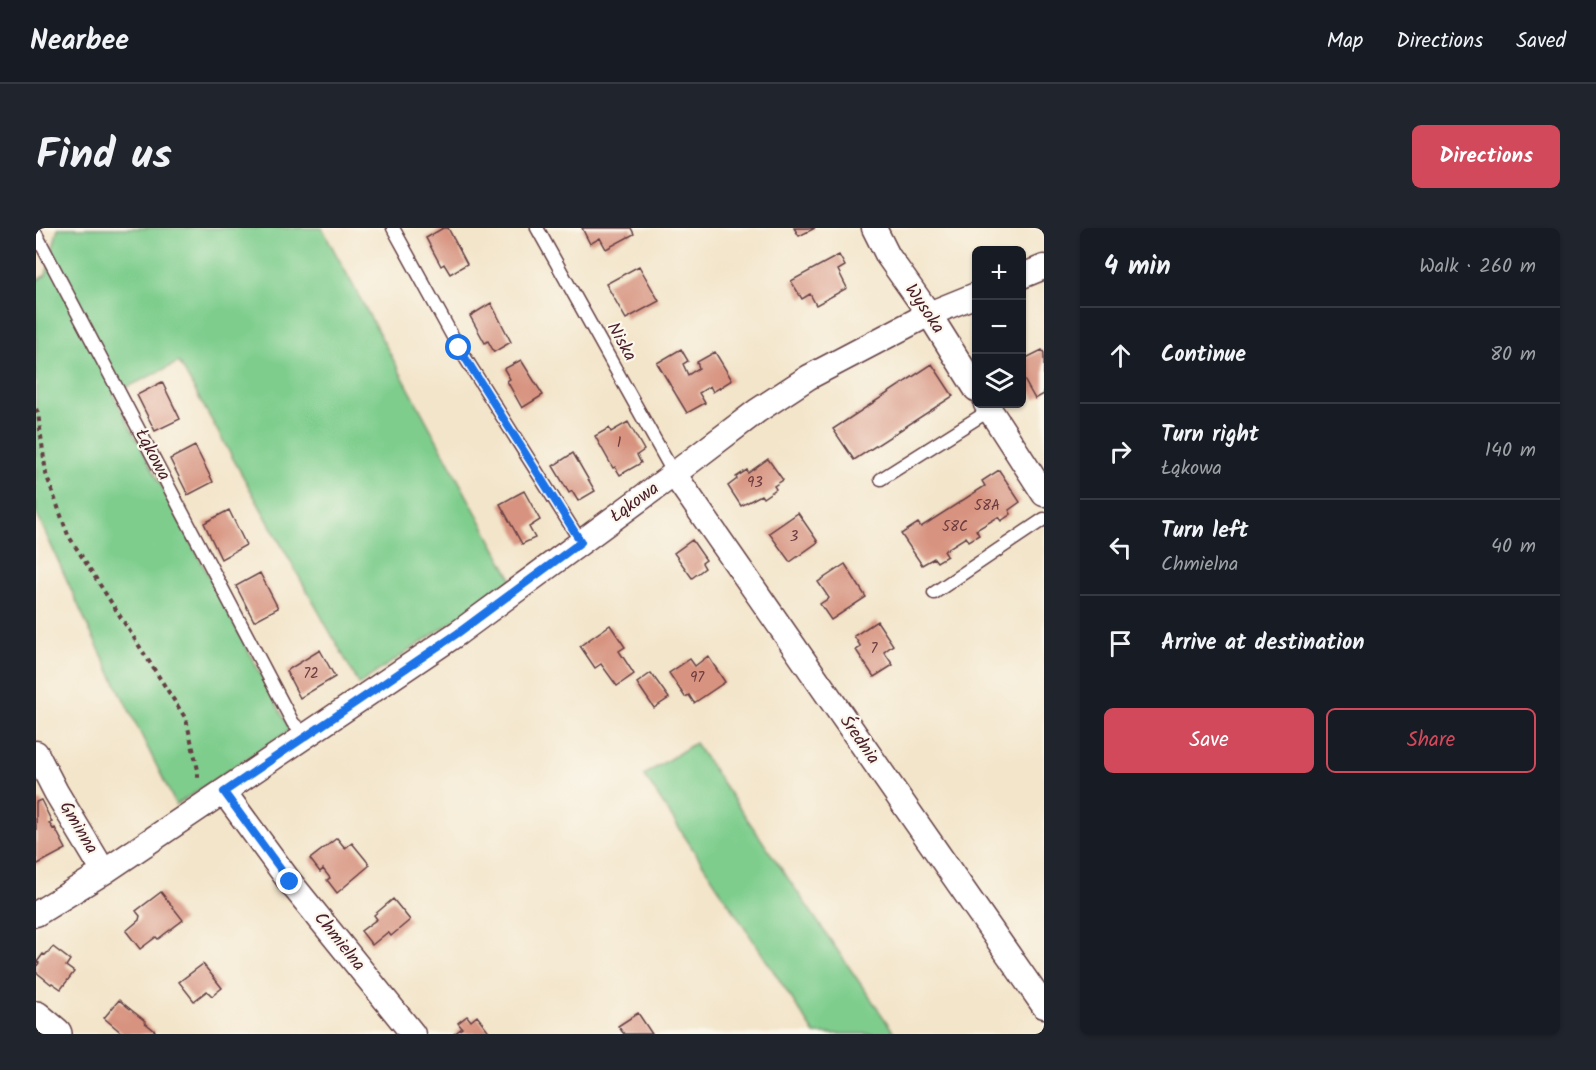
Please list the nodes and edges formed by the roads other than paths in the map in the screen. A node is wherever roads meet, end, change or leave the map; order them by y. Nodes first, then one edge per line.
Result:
1 (393, 228) edge
2 (537, 228) edge
3 (874, 228) edge
4 (36, 234) edge
5 (1044, 267) edge
6 (1026, 274) edge
7 (972, 297) edge
8 (929, 314) junction
9 (972, 383) edge
10 (987, 408) edge
11 (989, 408) edge
12 (675, 474) junction
13 (881, 479) dead end
14 (1044, 494) edge
15 (1044, 519) edge
16 (581, 542) junction
17 (934, 593) dead end
18 (307, 736) junction
19 (36, 753) edge
20 (224, 792) junction
21 (104, 872) junction
22 (36, 914) edge
23 (1044, 1006) edge
24 (36, 1018) edge
25 (55, 1034) edge
26 (413, 1034) edge

1 - 16 lane
2 - 12 lane, Niska
3 - 8 street, Wysoka
4 - 18 lane, Łąkowa
5 - 6 street
7 - 8 street, Łąkowa
8 - 9 street, Wysoka
8 - 12 street, Łąkowa
10 - 13 lane
11 - 14 street
12 - 16 street, Łąkowa
12 - 23 street, Średnia
15 - 17 lane
16 - 18 street, Łąkowa
18 - 20 street, Łąkowa
19 - 21 street, Gminna
20 - 21 street, Łąkowa
20 - 26 street, Chmielna
21 - 22 street, Łąkowa
24 - 25 street

